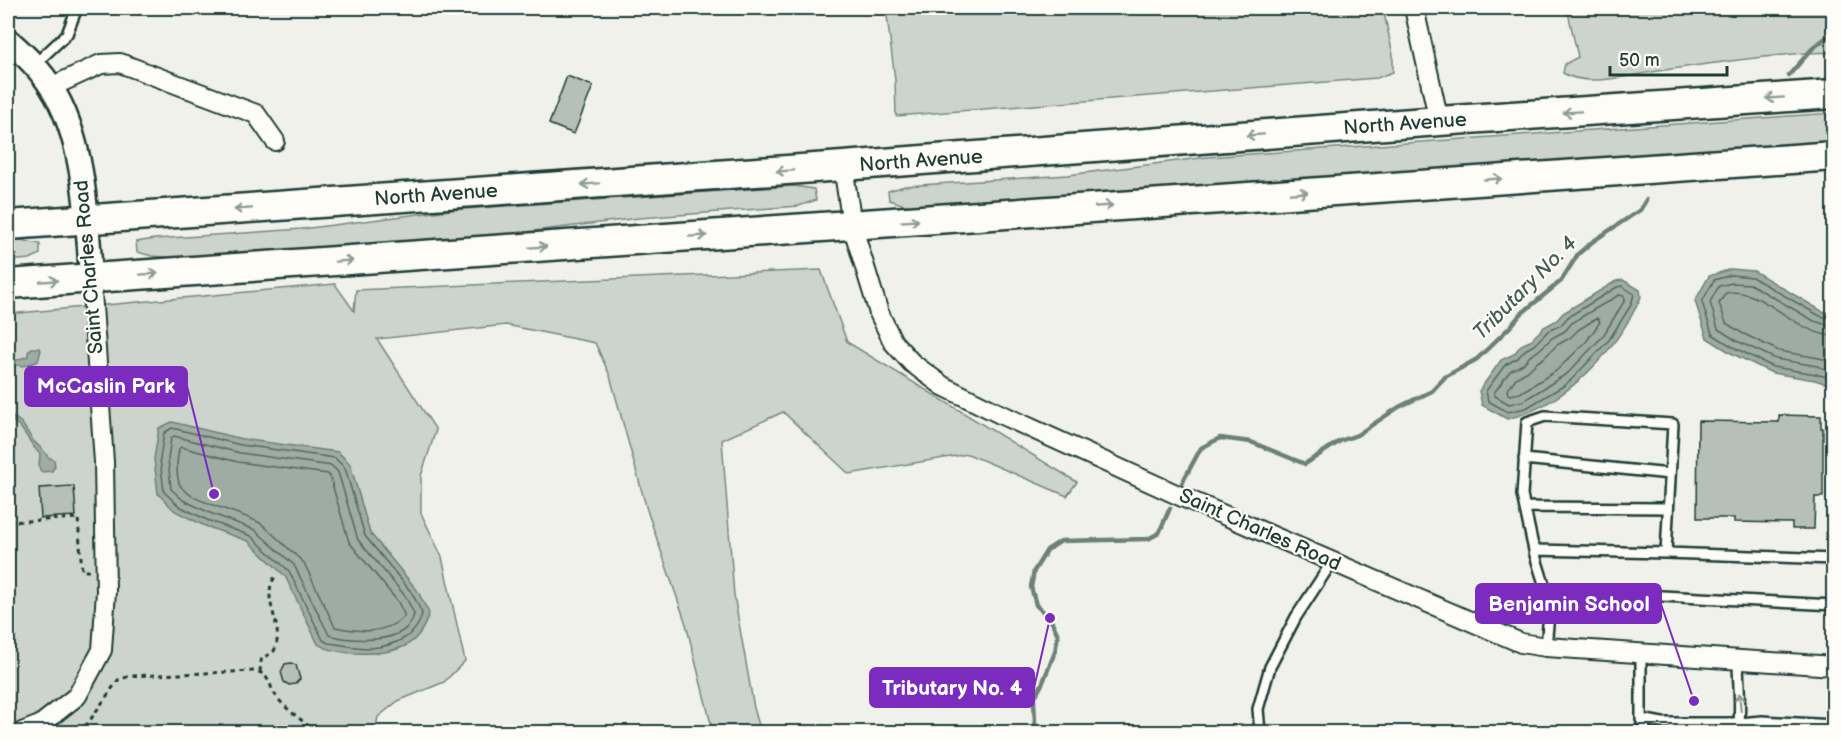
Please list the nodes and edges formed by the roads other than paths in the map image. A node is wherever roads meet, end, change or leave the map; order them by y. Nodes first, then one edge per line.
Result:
1 (77, 8) edge
2 (1414, 8) edge
3 (8, 40) edge
4 (34, 65) junction
5 (51, 87) junction
6 (1833, 94) edge
7 (1438, 121) junction
8 (275, 141) dead end
9 (1833, 156) edge
10 (843, 166) junction
11 (87, 220) junction
12 (8, 225) edge
13 (852, 225) junction
14 (91, 278) junction
15 (8, 284) edge
16 (1524, 459) junction
17 (1670, 474) junction
18 (1525, 507) junction
19 (1668, 508) junction
20 (1534, 550) junction
21 (1666, 553) junction
22 (1833, 559) edge
23 (1332, 562) junction
24 (1546, 590) junction
25 (1833, 605) edge
26 (1546, 647) junction
27 (1641, 654) junction
28 (1738, 660) junction
29 (1833, 666) edge
30 (1641, 718) junction
31 (1833, 724) edge
32 (1739, 728) edge
33 (22, 732) edge
34 (1260, 732) edge
35 (1646, 732) edge

1 - 4 lane
2 - 7 street
3 - 4 street, Saint Charles Road
4 - 5 street, Saint Charles Road
5 - 8 street
5 - 11 street, Saint Charles Road
6 -> 7 main road, North Avenue
7 -> 10 main road, North Avenue
13 -> 9 main road
10 -> 11 main road, North Avenue
10 - 13 street, Saint Charles Road
11 - 12 main road, North Avenue
11 - 14 street, Saint Charles Road
14 -> 13 main road
13 - 23 street, Saint Charles Road
15 -> 14 main road
14 - 33 street, Saint Charles Road
16 - 17 lane
16 - 17 lane
16 - 18 lane
17 - 19 lane
18 - 19 lane
18 - 20 lane
19 - 21 lane
20 - 21 lane
20 - 24 lane
21 - 22 lane
23 - 26 street, Saint Charles Road
23 - 34 lane
24 - 25 lane
24 - 26 lane
26 - 27 street, Saint Charles Road
27 - 28 street, Saint Charles Road
27 - 30 lane
28 - 29 street, Saint Charles Road
32 -> 28 lane
30 - 32 lane
30 - 35 lane
31 - 32 lane

